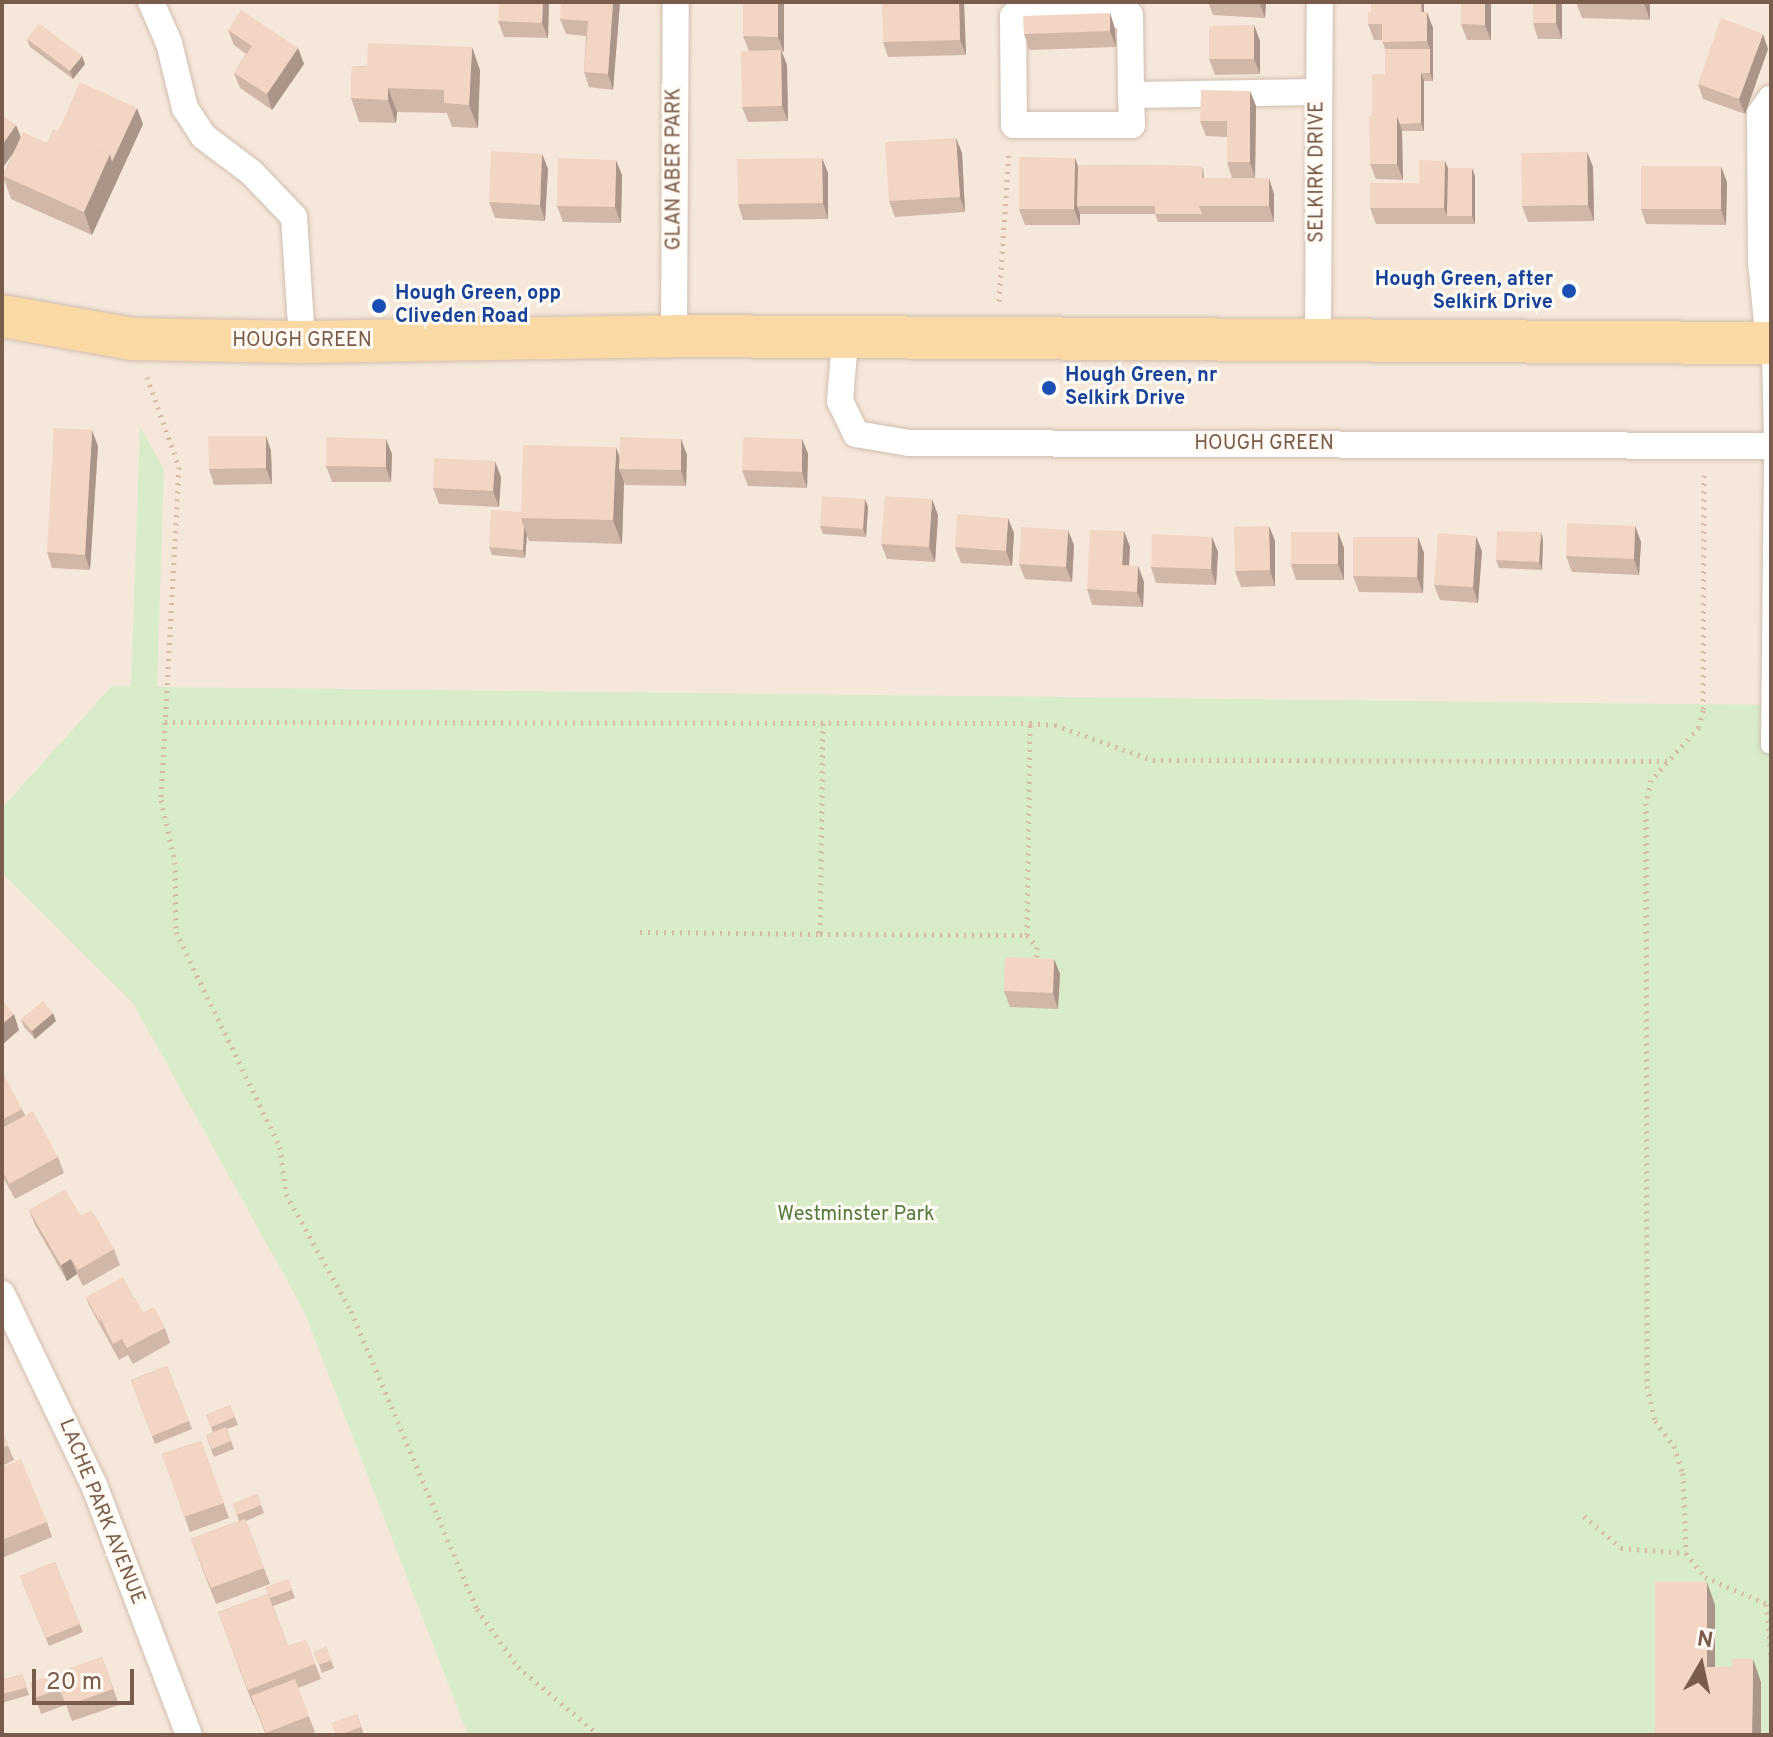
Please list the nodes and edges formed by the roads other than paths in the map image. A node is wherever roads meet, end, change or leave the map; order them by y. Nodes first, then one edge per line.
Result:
1 (151, 2) edge
2 (676, 2) edge
3 (1320, 2) edge
4 (1318, 92) junction
5 (1131, 95) junction
6 (1771, 98) edge
7 (2, 316) edge
8 (674, 336) junction
9 (845, 340) junction
10 (1318, 341) junction
11 (302, 342) junction
12 (1770, 343) edge
13 (1771, 444) edge
14 (1771, 455) edge
15 (1768, 746) dead end
16 (2, 1294) edge
17 (189, 1735) edge

1 - 11 street
2 - 8 street, GLAN ABER PARK
3 - 4 street, SELKIRK DRIVE
4 - 5 street
4 - 10 street, SELKIRK DRIVE
5 - 5 street
6 - 12 street
7 - 11 main road, HOUGH GREEN
8 - 9 main road, HOUGH GREEN
8 - 11 main road, HOUGH GREEN
9 - 10 main road, HOUGH GREEN
9 - 13 street, HOUGH GREEN
10 - 12 main road, HOUGH GREEN
12 - 13 lane
14 - 15 lane
16 - 17 street, LACHE PARK AVENUE

